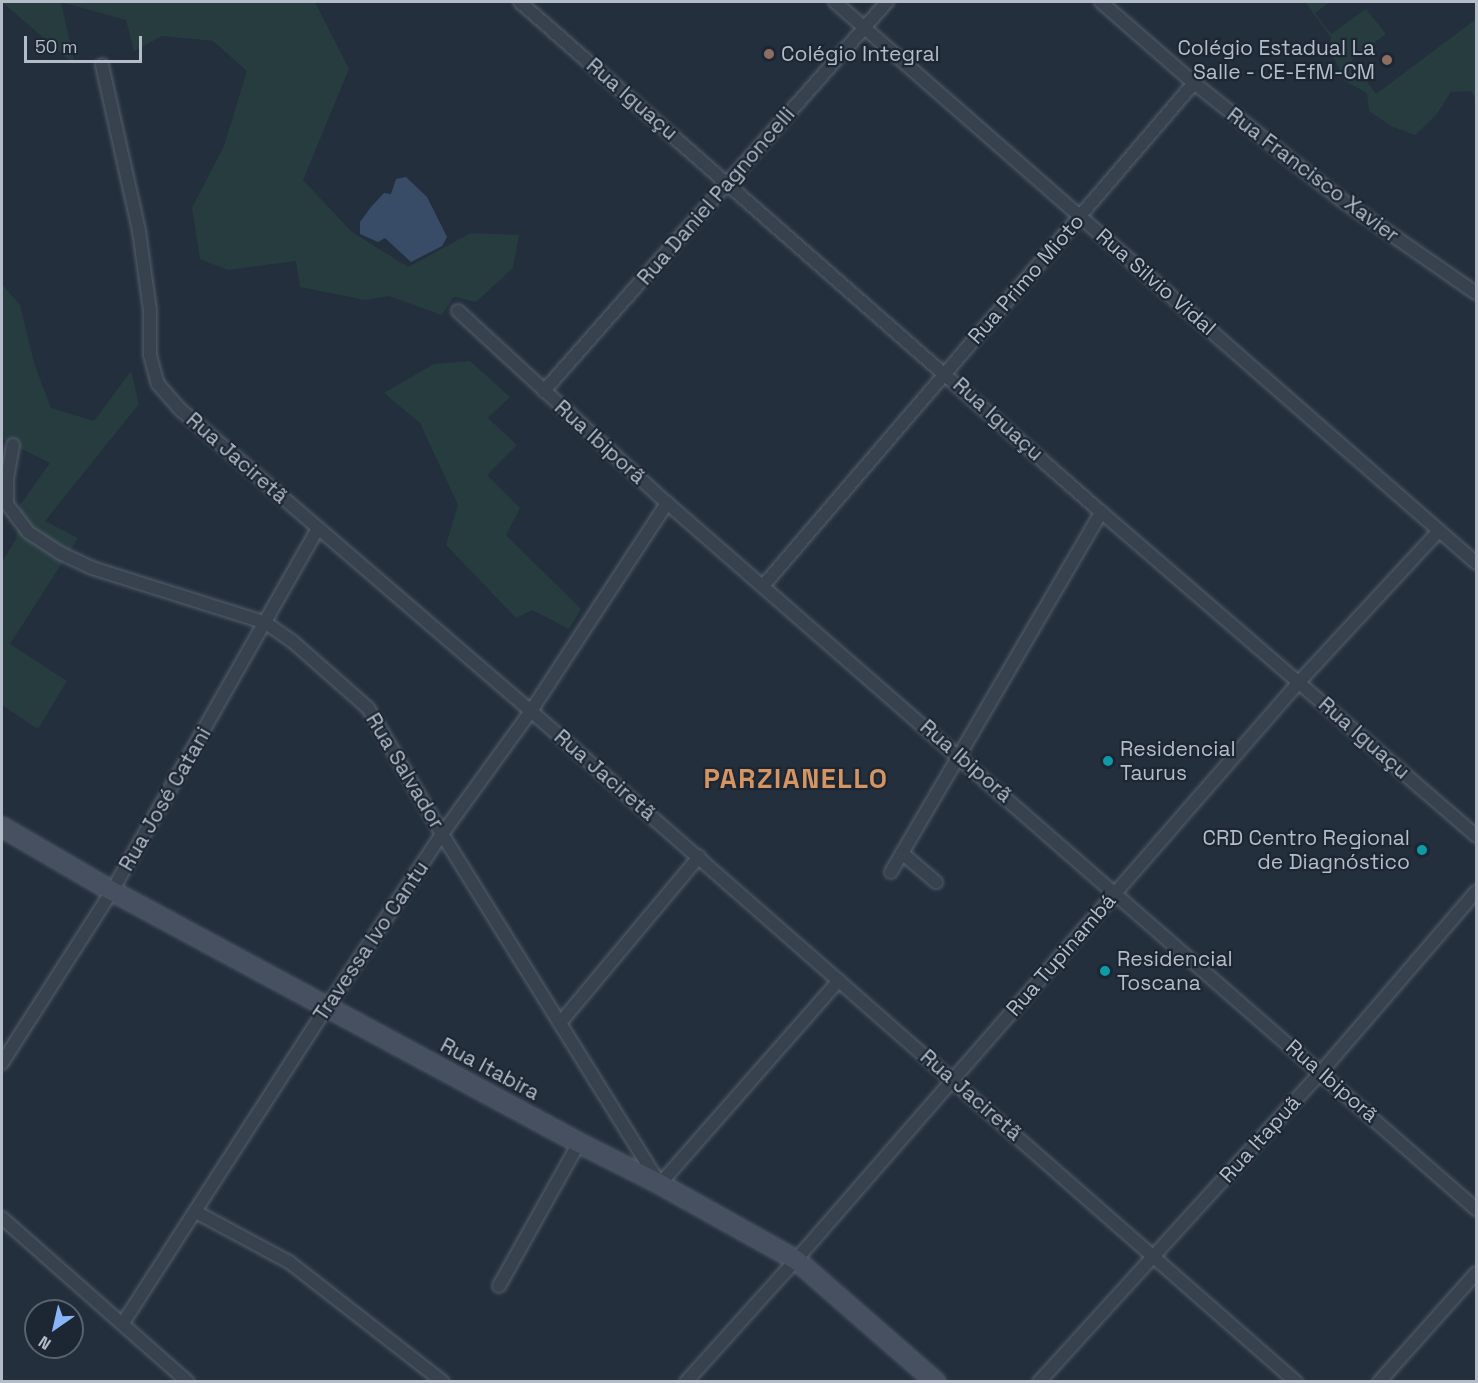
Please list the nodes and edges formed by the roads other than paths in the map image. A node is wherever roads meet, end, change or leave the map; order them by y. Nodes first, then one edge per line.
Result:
1 (520, 2) edge
2 (835, 2) edge
3 (887, 2) edge
4 (1101, 2) edge
5 (864, 27) junction
6 (102, 65) dead end
7 (1194, 83) junction
8 (727, 183) junction
9 (1080, 216) junction
10 (1476, 293) edge
11 (458, 310) dead end
12 (946, 373) junction
13 (544, 391) junction
14 (13, 445) dead end
15 (667, 503) junction
16 (4, 505) edge
17 (1101, 512) junction
18 (318, 528) junction
19 (1439, 531) junction
20 (1476, 563) edge
21 (764, 585) junction
22 (266, 623) junction
23 (1299, 682) junction
24 (531, 711) junction
25 (960, 756) junction
26 (2, 827) edge
27 (442, 834) junction
28 (1476, 836) edge
29 (902, 853) junction
30 (699, 857) junction
31 (891, 872) dead end
32 (936, 882) dead end
33 (112, 891) junction
34 (1115, 892) junction
35 (1476, 892) edge
36 (839, 980) junction
37 (327, 1007) junction
38 (560, 1023) junction
39 (2, 1063) edge
40 (1321, 1072) junction
41 (953, 1079) junction
42 (579, 1143) junction
43 (660, 1184) junction
44 (1476, 1209) edge
45 (196, 1212) junction
46 (2, 1218) edge
47 (1156, 1256) junction
48 (796, 1260) junction
49 (1476, 1273) edge
50 (500, 1286) dead end
51 (123, 1323) junction
52 (188, 1382) edge
53 (443, 1382) edge
54 (686, 1382) edge
55 (936, 1382) edge
56 (1039, 1382) edge
57 (1296, 1382) edge
58 (1379, 1382) edge

1 - 8 street, Rua Iguaçu
2 - 5 street, Rua Silvio Vidal
3 - 5 street, Rua Daniel Pagnoncelli
4 - 7 street, Rua Francisco Xavier
5 - 8 street, Rua Daniel Pagnoncelli
5 - 9 street, Rua Silvio Vidal
6 - 18 street, Rua Jaciretã
7 - 9 street, Rua Primo Mioto
7 - 10 street, Rua Francisco Xavier
8 - 12 street, Rua Iguaçu
8 - 13 street, Rua Daniel Pagnoncelli
9 - 12 street, Rua Primo Mioto
9 - 19 street, Rua Silvio Vidal
11 - 13 street, Rua Ibiporã
12 - 17 street, Rua Iguaçu
12 - 21 street, Rua Primo Mioto
13 - 15 street, Rua Ibiporã
14 - 16 street, Rua Salvador
15 - 21 street, Rua Ibiporã
15 - 24 street, Travessa Ivo Cantu
16 - 22 street, Rua Salvador
17 - 23 street, Rua Iguaçu
17 - 25 street
18 - 22 street, Rua José Catani
18 - 24 street, Rua Jaciretã
19 - 20 street, Rua Silvio Vidal
19 - 23 street, Rua Tupinambá
21 - 25 street, Rua Ibiporã
22 - 27 street, Rua Salvador
22 - 33 street, Rua José Catani
23 - 28 street, Rua Iguaçu
23 - 34 street, Rua Tupinambá
24 - 27 street, Travessa Ivo Cantu
24 - 30 street, Rua Jaciretã
25 - 29 street
25 - 34 street, Rua Ibiporã
26 - 33 street, Rua Itabira
27 - 37 street, Travessa Ivo Cantu
27 - 38 street, Rua Salvador
29 - 31 street
29 - 32 street
30 - 36 street, Rua Jaciretã
30 - 38 street
33 - 37 street, Rua Itabira
33 - 39 street, Rua José Catani
34 - 40 street, Rua Ibiporã
34 - 41 street, Rua Tupinambá
35 - 40 street, Rua Itapuã
36 - 41 street, Rua Jaciretã
36 - 43 street
37 - 42 street, Rua Itabira
37 - 45 street, Travessa Ivo Cantu
38 - 43 street, Rua Salvador
40 - 44 street, Rua Ibiporã
40 - 47 street, Rua Itapuã
41 - 47 street, Rua Jaciretã
41 - 48 street, Rua Tupinambá
42 - 43 street, Rua Itabira
42 - 50 street
43 - 48 street, Rua Itabira
45 - 51 street, Travessa Ivo Cantu
45 - 53 street
46 - 51 street
47 - 56 street, Rua Itapuã
47 - 57 street, Rua Jaciretã
48 - 54 street, Rua Tupinambá
48 - 55 street, Rua Itabira
49 - 58 street
51 - 52 street

